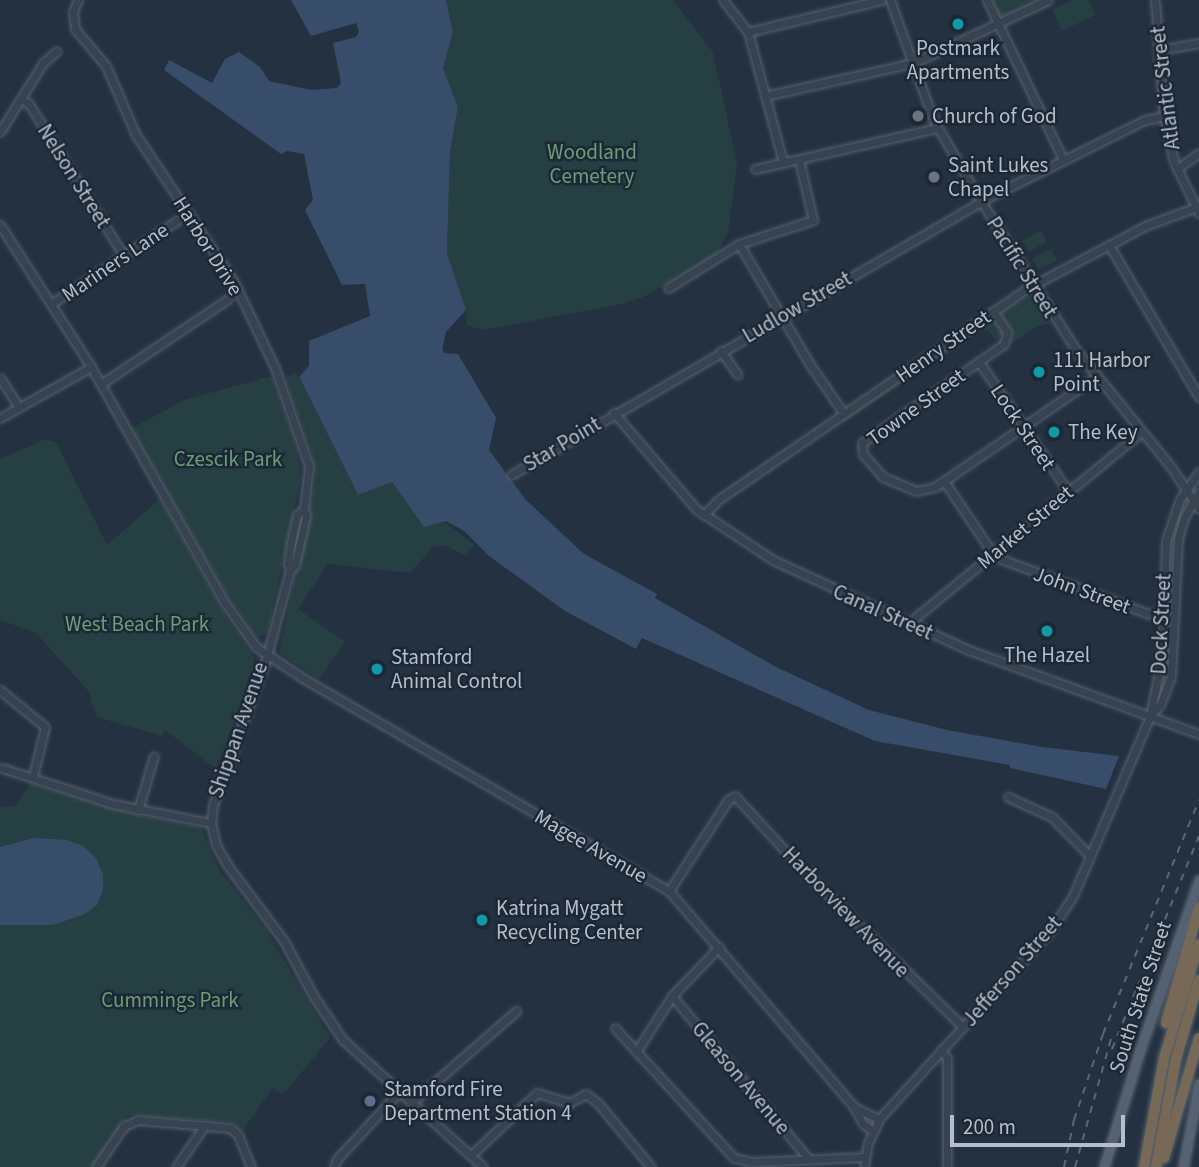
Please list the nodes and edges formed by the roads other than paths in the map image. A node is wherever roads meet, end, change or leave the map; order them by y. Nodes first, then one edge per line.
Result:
1 (78, 0) edge
2 (723, 0) edge
3 (881, 0) edge
4 (890, 0) edge
5 (987, 0) edge
6 (1048, 0) edge
7 (1156, 0) edge
8 (999, 23) junction
9 (748, 32) junction
10 (1199, 43) edge
11 (1159, 50) junction
12 (57, 51) dead end
13 (913, 63) junction
14 (765, 96) junction
15 (21, 99) junction
16 (1164, 116) junction
17 (937, 128) junction
18 (0, 132) edge
19 (1199, 153) edge
20 (1063, 159) junction
21 (799, 160) junction
22 (783, 162) junction
23 (755, 169) dead end
24 (1177, 169) junction
25 (981, 202) junction
26 (1198, 209) edge
27 (178, 220) dead end
28 (0, 225) edge
29 (739, 244) junction
30 (1109, 246) junction
31 (124, 256) junction
32 (1033, 285) junction
33 (668, 288) dead end
34 (228, 299) dead end
35 (51, 304) junction
36 (993, 311) junction
37 (782, 316) junction
38 (721, 351) junction
39 (979, 362) junction
40 (91, 367) junction
41 (738, 375) dead end
42 (1097, 376) junction
43 (0, 378) edge
44 (101, 384) junction
45 (1199, 397) edge
46 (19, 407) junction
47 (614, 413) junction
48 (844, 414) junction
49 (0, 418) edge
50 (1023, 427) junction
51 (1141, 432) junction
52 (1199, 472) edge
53 (511, 475) dead end
54 (944, 481) junction
55 (1186, 488) junction
56 (1068, 491) junction
57 (1199, 492) edge
58 (1194, 501) junction
59 (1199, 509) edge
60 (704, 515) junction
61 (993, 553) junction
62 (1164, 617) junction
63 (1175, 618) junction
64 (912, 625) junction
65 (267, 656) junction
66 (0, 690) edge
67 (1150, 716) junction
68 (1199, 734) edge
69 (154, 756) dead end
70 (2, 768) dead end
71 (33, 776) junction
72 (1008, 797) dead end
73 (138, 810) junction
74 (211, 823) junction
75 (1090, 856) junction
76 (1199, 880) edge
77 (669, 891) junction
78 (1199, 908) edge
79 (1199, 944) edge
80 (719, 947) junction
81 (1199, 980) edge
82 (673, 996) junction
83 (516, 1011) dead end
84 (963, 1027) junction
85 (615, 1028) dead end
86 (1199, 1038) edge
87 (942, 1050) junction
88 (636, 1052) junction
89 (1159, 1079) junction
90 (1199, 1084) edge
91 (399, 1092) junction
92 (411, 1104) junction
93 (854, 1107) junction
94 (878, 1119) junction
95 (205, 1125) junction
96 (873, 1131) junction
97 (473, 1157) junction
98 (865, 1157) junction
99 (809, 1159) junction
100 (96, 1167) edge
101 (176, 1167) edge
102 (251, 1167) edge
103 (335, 1167) edge
104 (468, 1167) edge
105 (483, 1167) edge
106 (651, 1167) edge
107 (864, 1167) edge
108 (947, 1167) edge
109 (1104, 1167) edge
110 (1144, 1167) edge
111 (1159, 1167) edge
112 (1183, 1167) edge

1 - 65 street, Harbor Drive
2 - 9 street
3 - 9 street
4 - 13 street, Pacific Street
5 - 8 street
6 - 8 street
7 - 11 street, Atlantic Street
8 - 13 street
8 - 20 street
9 - 14 street
10 - 11 street
11 - 16 street, Atlantic Street
12 - 15 street
13 - 14 street
13 - 17 street, Pacific Street
14 - 22 street
15 - 18 street
15 - 31 street, Nelson Street
16 - 20 street, Ludlow Street
16 - 24 street, Atlantic Street
17 - 21 street
17 - 25 street, Pacific Street
19 - 24 street
20 - 25 street, Ludlow Street
21 - 22 street
21 - 29 street
22 - 23 street
24 - 26 street, Atlantic Street
25 - 32 street, Pacific Street
25 - 37 street, Ludlow Street
26 - 30 street, Henry Street
27 - 31 street, Mariners Lane
28 - 35 street, Shippan Avenue
29 - 33 street
29 - 37 street
30 - 32 street, Henry Street
30 - 45 street
31 - 35 street, Mariners Lane
32 - 36 street, Henry Street
32 - 42 street, Pacific Street
34 - 44 street
35 - 40 street, Shippan Avenue
36 - 39 street, Towne Street
36 - 48 street, Henry Street
37 - 38 street, Ludlow Street
37 - 48 street
38 - 41 street
38 - 47 street, Ludlow Street
39 - 50 street, Lock Street
39 - 54 street, Towne Street
40 - 44 street, Shippan Avenue
40 - 46 street
42 - 50 street, Towne Street
42 - 51 street, Pacific Street
43 - 46 street
44 - 65 street, Shippan Avenue
46 - 49 street
47 - 53 street, Star Point
47 - 60 street, Canal Street
48 - 60 street, Henry Street
50 - 54 street, Towne Street
50 - 56 street, Lock Street
51 - 55 street, Pacific Street
51 - 56 street, Market Street
52 - 55 street, Dock Street
54 - 61 street
55 - 58 street, Pacific Street
55 - 62 street, Dock Street
56 - 61 street, Market Street
57 - 58 street, Dock Street
58 - 59 street, Pacific Street
58 - 63 street, Dock Street
60 - 64 street, Canal Street
61 - 62 street, John Street
61 - 64 street, Market Street
62 - 63 street, John Street
62 - 67 street, Dock Street
63 - 67 street, Dock Street
64 - 67 street, Canal Street
65 - 74 street, Shippan Avenue
65 - 77 street, Magee Avenue
66 - 71 street
67 - 68 street, Canal Street
67 - 75 street, Jefferson Street
69 - 73 street
70 - 71 street
71 - 73 street
72 - 75 street
73 - 74 street
74 - 91 street, Shippan Avenue
75 - 84 street, Jefferson Street
76 - 109 main road, South State Street
77 - 80 street, Magee Avenue
77 - 84 street, Harborview Avenue
78 - 89 highway
79 - 89 highway
80 - 82 street
80 - 93 street, Magee Avenue
81 - 111 highway
82 - 88 street
82 - 99 street, Gleason Avenue
83 - 92 street
84 - 87 street, Jefferson Street
85 - 88 street
86 - 111 highway
87 - 94 street, Jefferson Street
87 - 108 street
88 - 99 street
89 - 110 highway
90 - 112 main road
91 - 92 street, Shippan Avenue
91 - 103 street
92 - 97 street, Shippan Avenue
93 - 94 street, Magee Avenue
93 - 96 street, Magee Avenue
94 - 96 street, Jefferson Street
95 - 100 street
95 - 101 street
95 - 102 street
96 - 98 street, Jefferson Street
97 - 104 street
97 - 105 street, Shippan Avenue
97 - 106 street
98 - 99 street
98 - 107 street, Jefferson Street

